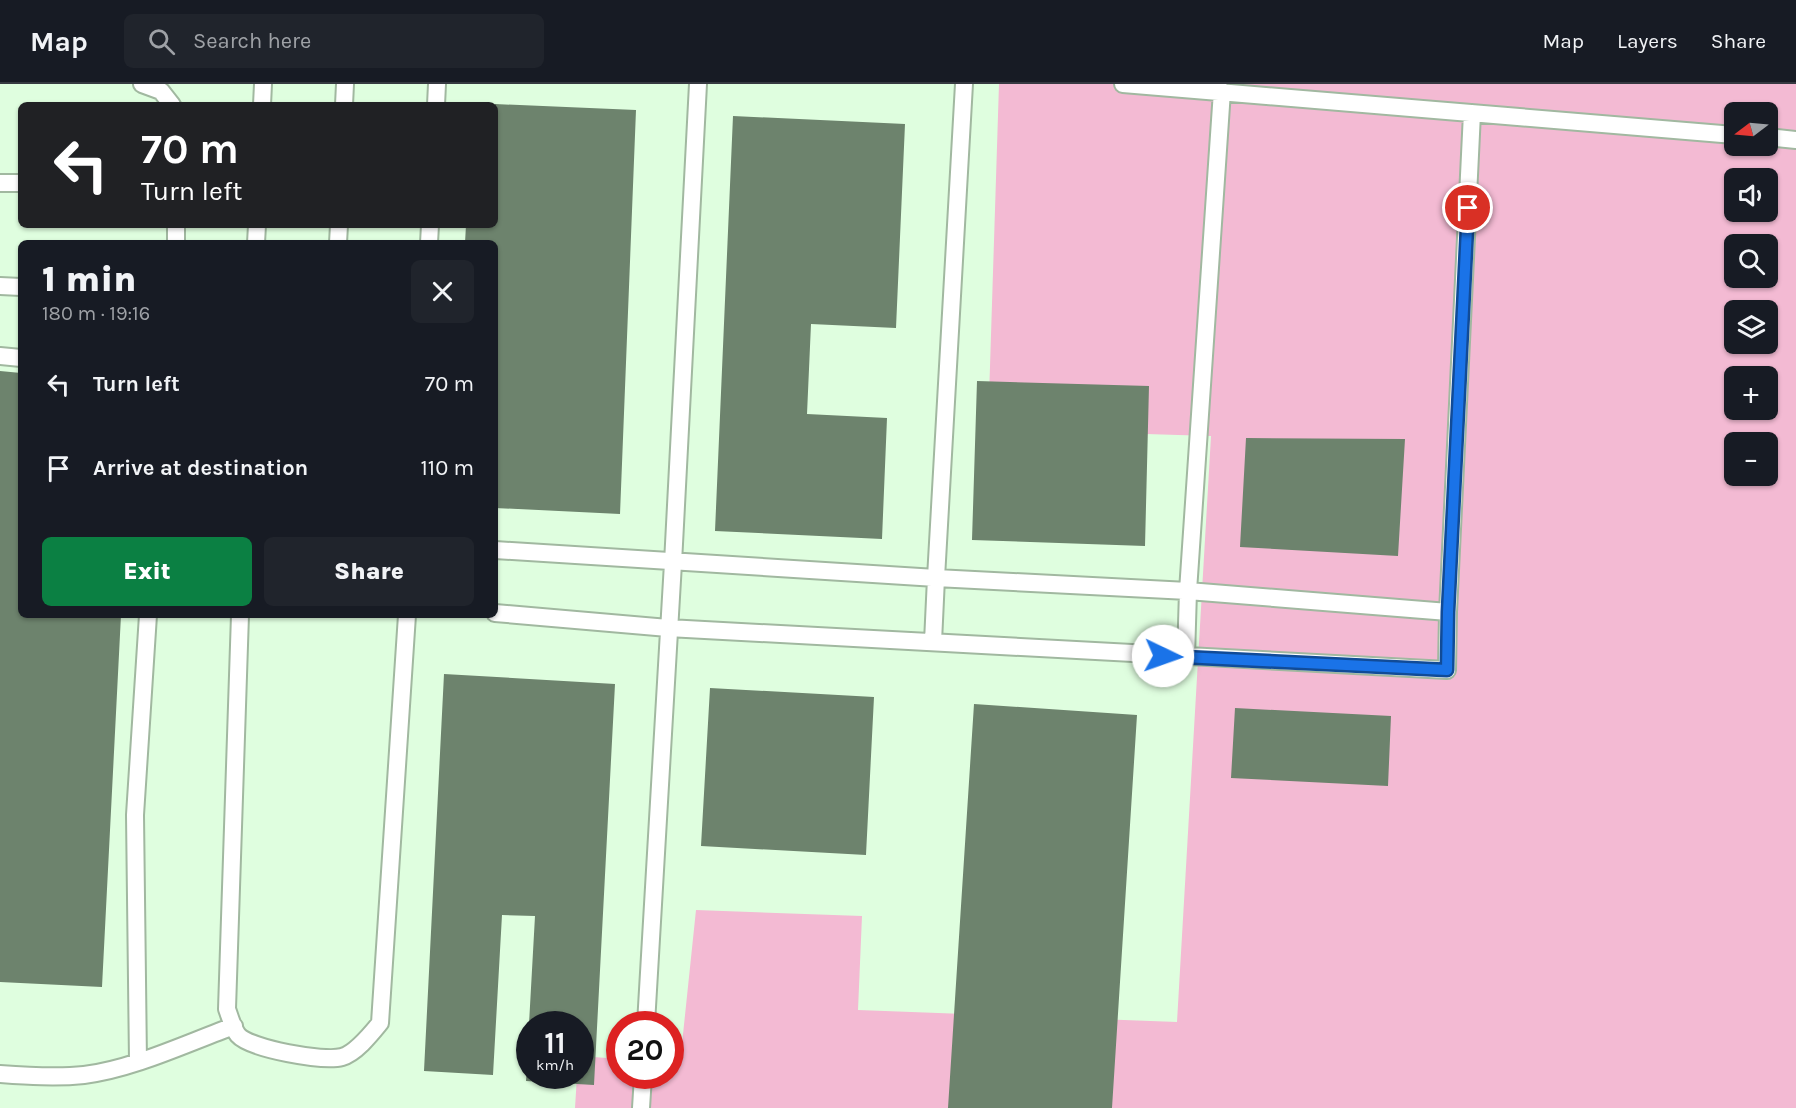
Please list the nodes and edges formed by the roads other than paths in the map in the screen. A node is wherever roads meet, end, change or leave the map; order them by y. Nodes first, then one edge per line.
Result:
1 (142, 84) edge
2 (262, 84) edge
3 (345, 84) edge
4 (437, 84) edge
5 (698, 84) edge
6 (964, 84) edge
7 (1123, 84) edge
8 (1222, 91) junction
9 (170, 102) edge
10 (262, 102) edge
11 (344, 102) edge
12 (436, 102) edge
13 (1473, 113) junction
14 (1724, 134) edge
15 (1778, 138) edge
16 (1796, 140) edge
17 (0, 183) edge
18 (18, 183) edge
19 (0, 286) edge
20 (18, 287) edge
21 (0, 356) edge
22 (18, 358) edge
23 (498, 550) edge
24 (673, 562) junction
25 (936, 578) junction
26 (1188, 591) junction
27 (1448, 612) junction
28 (498, 613) edge
29 (148, 618) edge
30 (240, 618) edge
31 (407, 618) edge
32 (668, 628) junction
33 (933, 642) junction
34 (1186, 657) junction
35 (647, 1011) edge
36 (234, 1026) junction
37 (138, 1062) junction
38 (0, 1074) edge
39 (642, 1089) edge
40 (641, 1108) edge

1 - 9 lane
2 - 10 lane
3 - 11 lane
4 - 12 lane
5 - 24 lane
6 - 25 lane
7 - 8 lane
8 - 13 lane
8 - 26 lane
13 - 14 lane
13 - 27 lane
15 - 16 lane
17 - 18 lane
19 - 20 lane
21 - 22 lane
23 - 24 lane
24 - 25 lane
24 - 32 lane
25 - 26 lane
25 - 33 lane
26 - 27 lane
26 - 34 lane
27 - 34 lane
28 - 32 lane
29 - 37 lane
30 - 36 lane
31 - 36 lane
32 - 33 lane
32 - 35 lane
33 - 34 lane
36 - 37 lane
37 - 38 lane
39 - 40 lane

